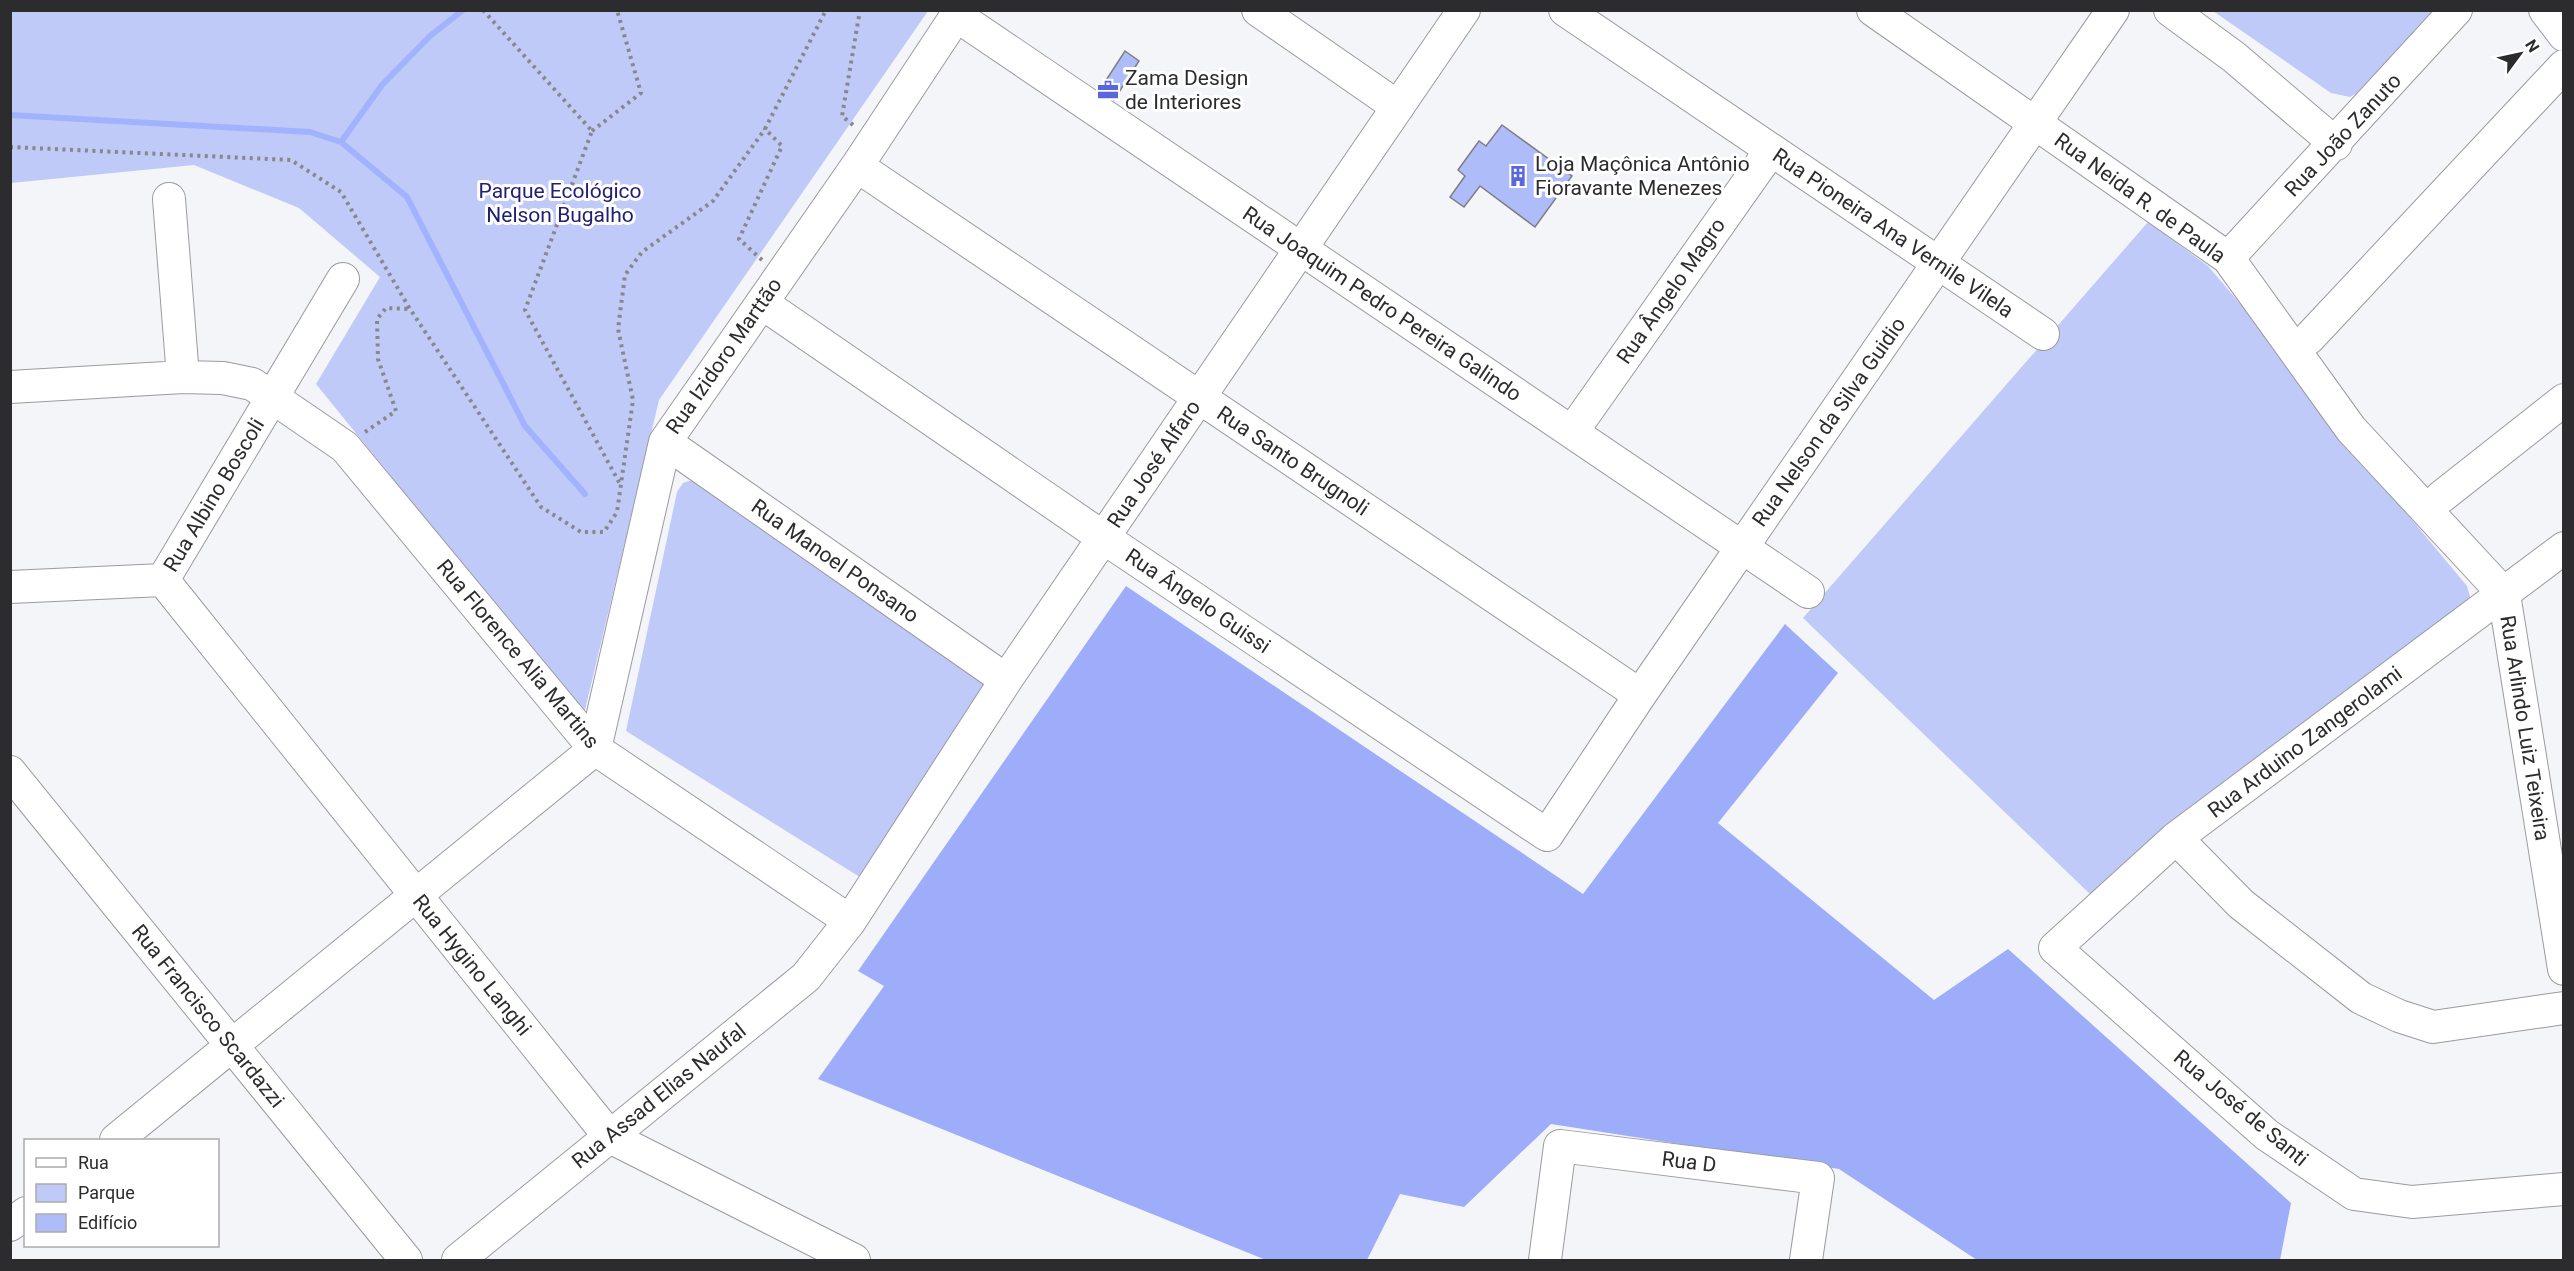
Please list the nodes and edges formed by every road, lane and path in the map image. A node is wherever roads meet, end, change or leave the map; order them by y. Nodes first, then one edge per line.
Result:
1 (483, 10) edge
2 (617, 10) edge
3 (826, 10) edge
4 (860, 10) edge
5 (1258, 10) edge
6 (1464, 10) edge
7 (1565, 10) edge
8 (1873, 10) edge
9 (2113, 10) edge
10 (2170, 10) edge
11 (2456, 10) edge
12 (2545, 10) edge
13 (959, 13) edge
14 (2564, 34) edge
15 (2564, 66) edge
16 (1398, 107) junction
17 (2035, 123) junction
18 (765, 129) junction
19 (592, 131) junction
20 (2336, 144) junction
21 (10, 147) edge
22 (1771, 150) junction
23 (866, 154) junction
24 (169, 198) dead end
25 (1301, 249) junction
26 (2228, 258) junction
27 (1938, 263) junction
28 (780, 277) junction
29 (343, 279) dead end
30 (762, 303) junction
31 (410, 309) junction
32 (2043, 334) dead end
33 (2310, 338) dead end
34 (183, 377) junction
35 (10, 387) edge
36 (272, 397) junction
37 (1200, 398) junction
38 (2564, 400) edge
39 (1572, 432) junction
40 (665, 442) junction
41 (345, 447) junction
42 (621, 485) junction
43 (2441, 497) dead end
44 (1104, 538) junction
45 (1742, 548) junction
46 (2564, 548) edge
47 (163, 580) junction
48 (10, 587) edge
49 (1808, 592) dead end
50 (2504, 594) junction
51 (1006, 680) junction
52 (1640, 695) junction
53 (595, 748) junction
54 (16, 792) edge
55 (1547, 835) joint
56 (2176, 838) junction
57 (416, 895) junction
58 (850, 921) junction
59 (2055, 948) joint
60 (2564, 969) edge
61 (2564, 1008) edge
62 (231, 1045) junction
63 (610, 1137) junction
64 (117, 1139) edge
65 (2564, 1188) edge
66 (24, 1214) edge
67 (10, 1225) edge
68 (406, 1260) edge
69 (458, 1260) edge
70 (854, 1260) edge
71 (1545, 1260) edge
72 (1806, 1260) edge

1 - 19 path
2 - 19 path
3 - 18 path
4 - 23 path
5 - 16 street
6 - 16 street, Rua José Alfaro
7 - 22 street, Rua Pioneira Ana Vernile Vilela
8 - 17 street, Rua Neida R. de Paula
9 - 17 street, Rua Nelson da Silva Guidio
10 - 20 street
11 - 20 street, Rua João Zanuto
12 - 14 street
13 - 23 street, Rua Izidoro Marttão
13 - 25 street, Rua Joaquim Pedro Pereira Galindo
15 - 33 street
16 - 25 street, Rua José Alfaro
17 - 26 street, Rua Neida R. de Paula
17 - 27 street, Rua Nelson da Silva Guidio
18 - 28 path
18 - 42 path
19 - 42 path
20 - 26 street, Rua João Zanuto
21 - 31 path
22 - 27 street, Rua Pioneira Ana Vernile Vilela
22 - 39 street, Rua Ângelo Magro
23 - 28 street, Rua Izidoro Marttão
23 - 37 street, Rua Santo Brugnoli
24 - 34 street
25 - 37 street, Rua José Alfaro
25 - 39 street, Rua Joaquim Pedro Pereira Galindo
26 - 50 street, Rua Neida R. de Paula
27 - 32 street, Rua Pioneira Ana Vernile Vilela
27 - 45 street, Rua Nelson da Silva Guidio
28 - 30 street, Rua Izidoro Marttão
29 - 36 street, Rua Albino Boscoli
30 - 40 street, Rua Izidoro Marttão
30 - 44 street, Rua Ângelo Guissi
31 - 41 path
31 - 42 path
34 - 35 street, Rua Florence Alia Martins
34 - 36 street, Rua Florence Alia Martins
36 - 41 street, Rua Florence Alia Martins
36 - 47 street, Rua Albino Boscoli
37 - 44 street, Rua José Alfaro
37 - 52 street, Rua Santo Brugnoli
38 - 43 street
39 - 45 street, Rua Joaquim Pedro Pereira Galindo
40 - 51 street, Rua Manoel Ponsano
40 - 53 street, Rua Izidoro Marttão
41 - 53 street, Rua Florence Alia Martins
44 - 51 street, Rua José Alfaro
44 - 55 street, Rua Ângelo Guissi
45 - 49 street, Rua Joaquim Pedro Pereira Galindo
45 - 52 street, Rua Nelson da Silva Guidio
46 - 50 street, Rua Arduino Zangerolami
47 - 48 street, Rua Albino Boscoli
47 - 57 street, Rua Hygino Langhi
50 - 56 street, Rua Arduino Zangerolami
50 - 60 street, Rua Arlindo Luiz Teixeira
51 - 58 street, Rua José Alfaro
52 - 55 street, Rua Nelson da Silva Guidio
53 - 57 street
53 - 58 street, Rua Florence Alia Martins
54 - 62 street, Rua Francisco Scardazzi
56 - 59 street, Rua Arduino Zangerolami
56 - 61 street
57 - 62 street
57 - 63 street, Rua Hygino Langhi
58 - 63 street, Rua Assad Elias Naufal
59 - 65 street, Rua José de Santi
62 - 64 street
62 - 68 street, Rua Francisco Scardazzi
63 - 69 street, Rua Assad Elias Naufal
63 - 70 street, Rua Hygino Langhi
66 - 67 street
71 - 72 street, Rua D

